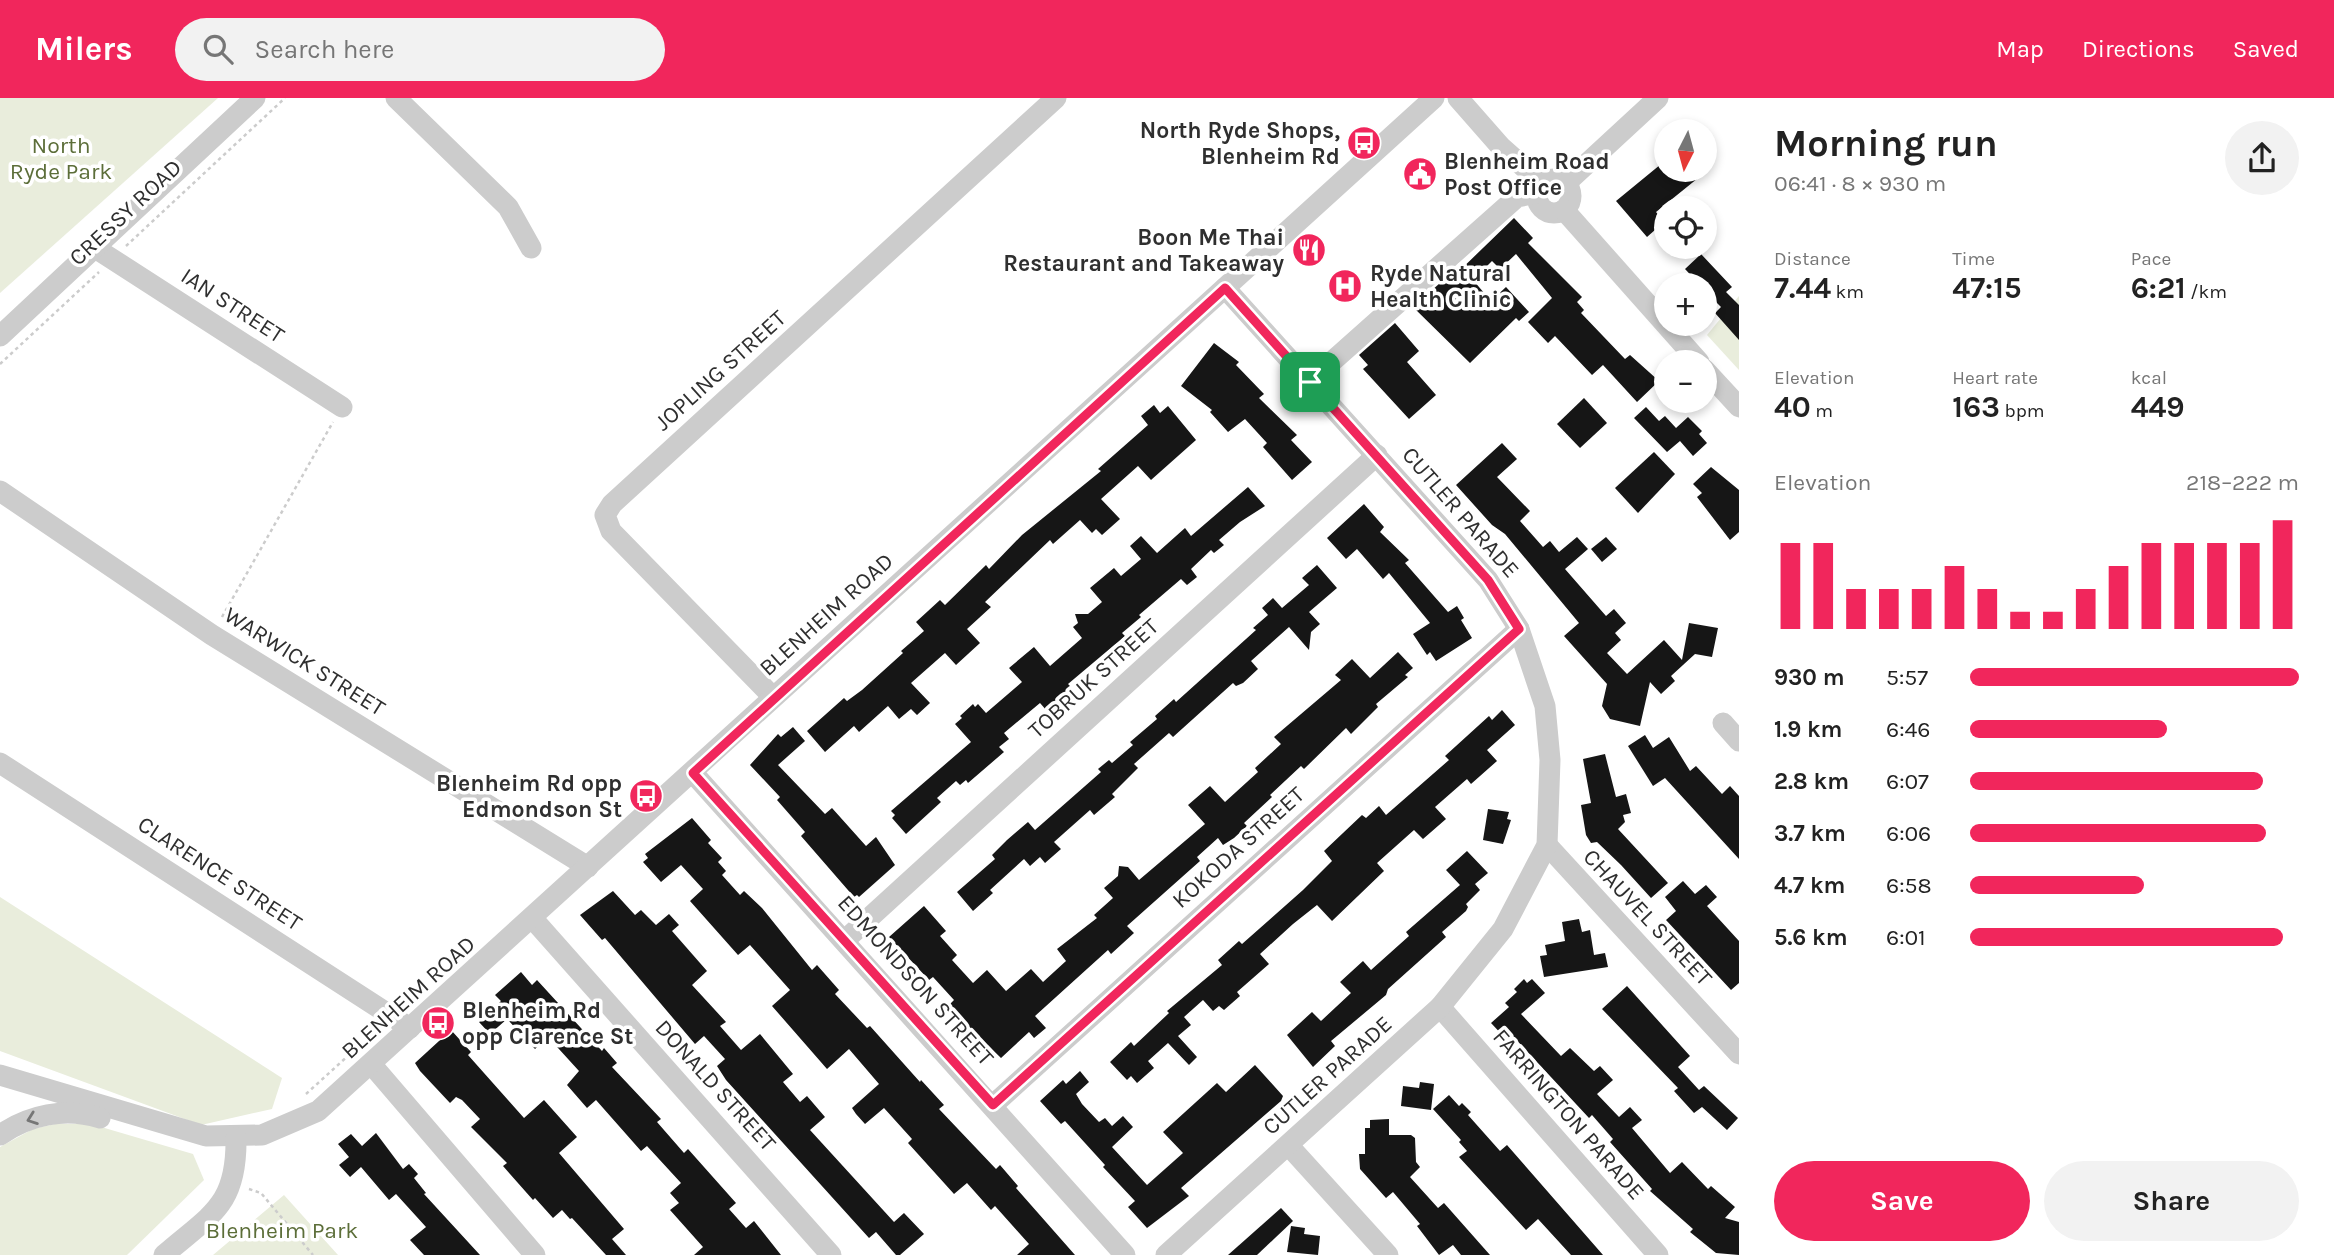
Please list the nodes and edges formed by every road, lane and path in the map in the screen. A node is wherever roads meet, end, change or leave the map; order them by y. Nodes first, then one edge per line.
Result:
1 (255, 98) edge
2 (285, 98) edge
3 (396, 98) edge
4 (1056, 98) edge
5 (1434, 98) edge
6 (1458, 98) edge
7 (1658, 98) edge
8 (1566, 183) junction
9 (1539, 188) junction
10 (1564, 210) junction
11 (531, 248) dead end
12 (104, 253) junction
13 (1225, 288) junction
14 (0, 336) edge
15 (1688, 350) edge
16 (0, 364) edge
17 (1310, 382) junction
18 (1717, 383) edge
19 (342, 407) joint
20 (1739, 407) edge
21 (1377, 455) junction
22 (0, 491) edge
23 (1519, 629) junction
24 (212, 635) junction
25 (773, 697) junction
26 (1723, 723) dead end
27 (1739, 741) edge
28 (0, 763) edge
29 (693, 773) junction
30 (1547, 845) junction
31 (588, 867) junction
32 (533, 919) junction
33 (845, 940) junction
34 (1440, 1007) junction
35 (373, 1024) dead end
36 (410, 1028) junction
37 (1739, 1054) edge
38 (372, 1065) junction
39 (0, 1074) edge
40 (298, 1101) dead end
41 (993, 1105) junction
42 (193, 1134) junction
43 (0, 1135) edge
44 (236, 1138) junction
45 (1289, 1146) junction
46 (233, 1182) junction
47 (164, 1255) edge
48 (313, 1255) edge
49 (535, 1255) edge
50 (831, 1255) edge
51 (1125, 1255) edge
52 (1166, 1255) edge
53 (1388, 1255) edge
54 (1658, 1255) edge

1 - 12 street, CRESSY ROAD
2 - 12 path, CRESSY ROAD
3 - 11 street
4 - 25 street, JOPLING STREET
5 - 13 street, BLENHEIM ROAD
6 - 9 street
7 - 8 street
8 - 9 street
8 - 10 street
9 - 10 street
9 - 17 street
10 - 15 street
12 - 14 street, CRESSY ROAD
12 - 16 path, CRESSY ROAD
12 - 19 street, IAN STREET
13 - 17 street, CUTLER PARADE
13 - 25 street, BLENHEIM ROAD
17 - 21 street, CUTLER PARADE
18 - 20 street
19 - 24 path
21 - 23 street, CUTLER PARADE
21 - 33 street, TOBRUK STREET
22 - 24 street, WARWICK STREET
23 - 30 street, CUTLER PARADE
23 - 41 street, KOKODA STREET
24 - 31 street, WARWICK STREET
25 - 29 street, BLENHEIM ROAD
26 - 27 street
28 - 36 street, CLARENCE STREET
29 - 31 street, BLENHEIM ROAD
29 - 33 street, EDMONDSON STREET
30 - 34 street, CUTLER PARADE
30 - 37 street, CHAUVEL STREET
31 - 32 street, BLENHEIM ROAD
32 - 36 street, BLENHEIM ROAD
32 - 50 street, DONALD STREET
33 - 41 street, EDMONDSON STREET
34 - 45 street, CUTLER PARADE
34 - 54 street, FARRINGTON PARADE
35 - 40 path
36 - 38 street, BLENHEIM ROAD
38 - 44 street, BLENHEIM ROAD
38 - 49 street
39 - 42 street, BLENHEIM ROAD
41 - 51 street, EDMONDSON STREET
42 -> 43 street
42 - 44 street, BLENHEIM ROAD
44 - 46 street
45 - 52 street, CUTLER PARADE
45 - 53 street
46 - 47 street
46 - 48 path

